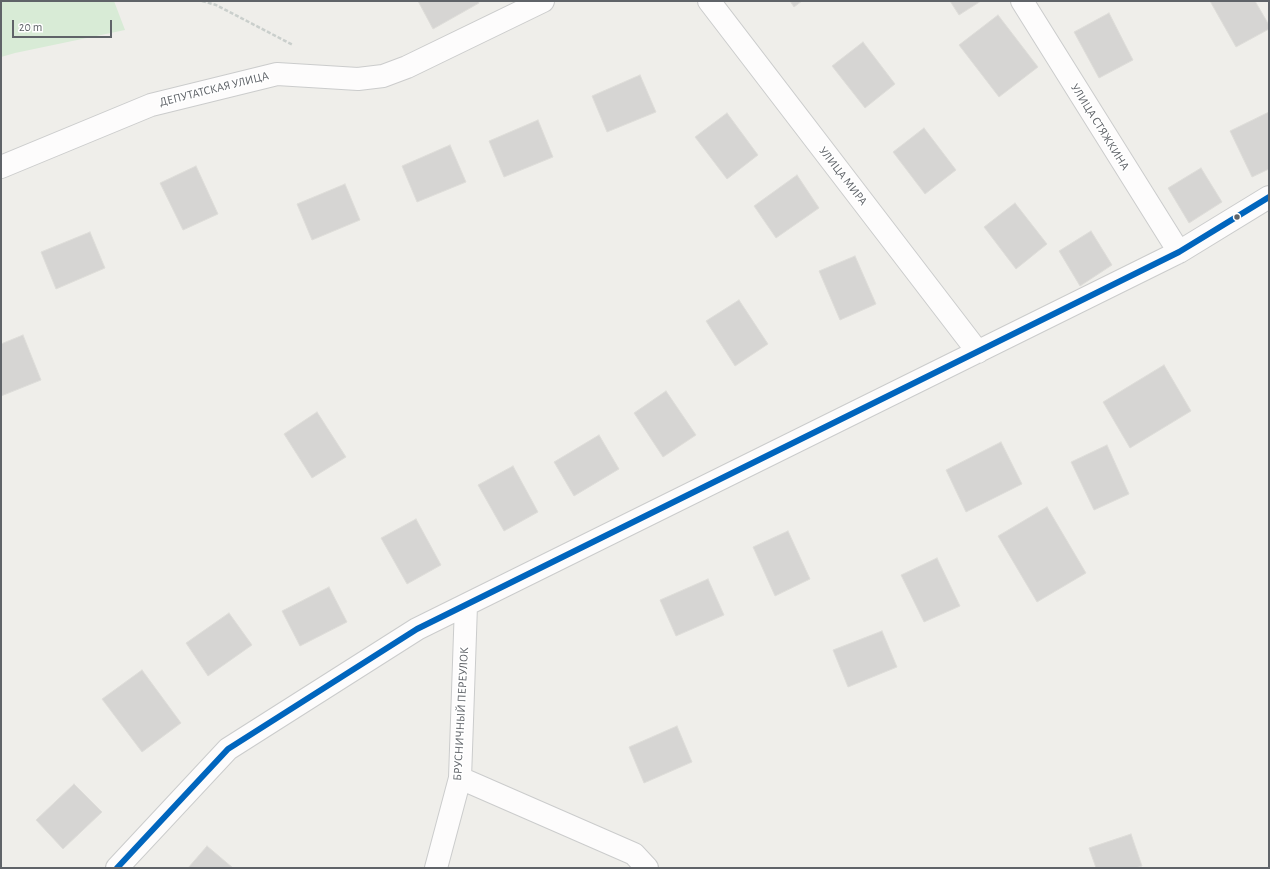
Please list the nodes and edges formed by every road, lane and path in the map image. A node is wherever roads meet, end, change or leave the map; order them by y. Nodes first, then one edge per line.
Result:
1 (202, 1) edge
2 (543, 1) edge
3 (709, 1) edge
4 (1022, 1) edge
5 (297, 47) dead end
6 (1, 167) edge
7 (1269, 197) edge
8 (1179, 252) junction
9 (978, 352) junction
10 (466, 605) junction
11 (460, 778) junction
12 (116, 868) edge
13 (436, 868) edge
14 (647, 868) edge

1 - 5 path
2 - 6 street, ДЕПУТАТСКАЯ УЛИЦА
3 - 9 street, УЛИЦА МИРА
4 - 8 street, УЛИЦА СТЯЖКИНА
7 - 8 street
8 - 9 street
9 - 10 street
10 - 11 street, БРУСНИЧНЫЙ ПЕРЕУЛОК
10 - 12 street
11 - 13 street, БРУСНИЧНЫЙ ПЕРЕУЛОК
11 - 14 street

